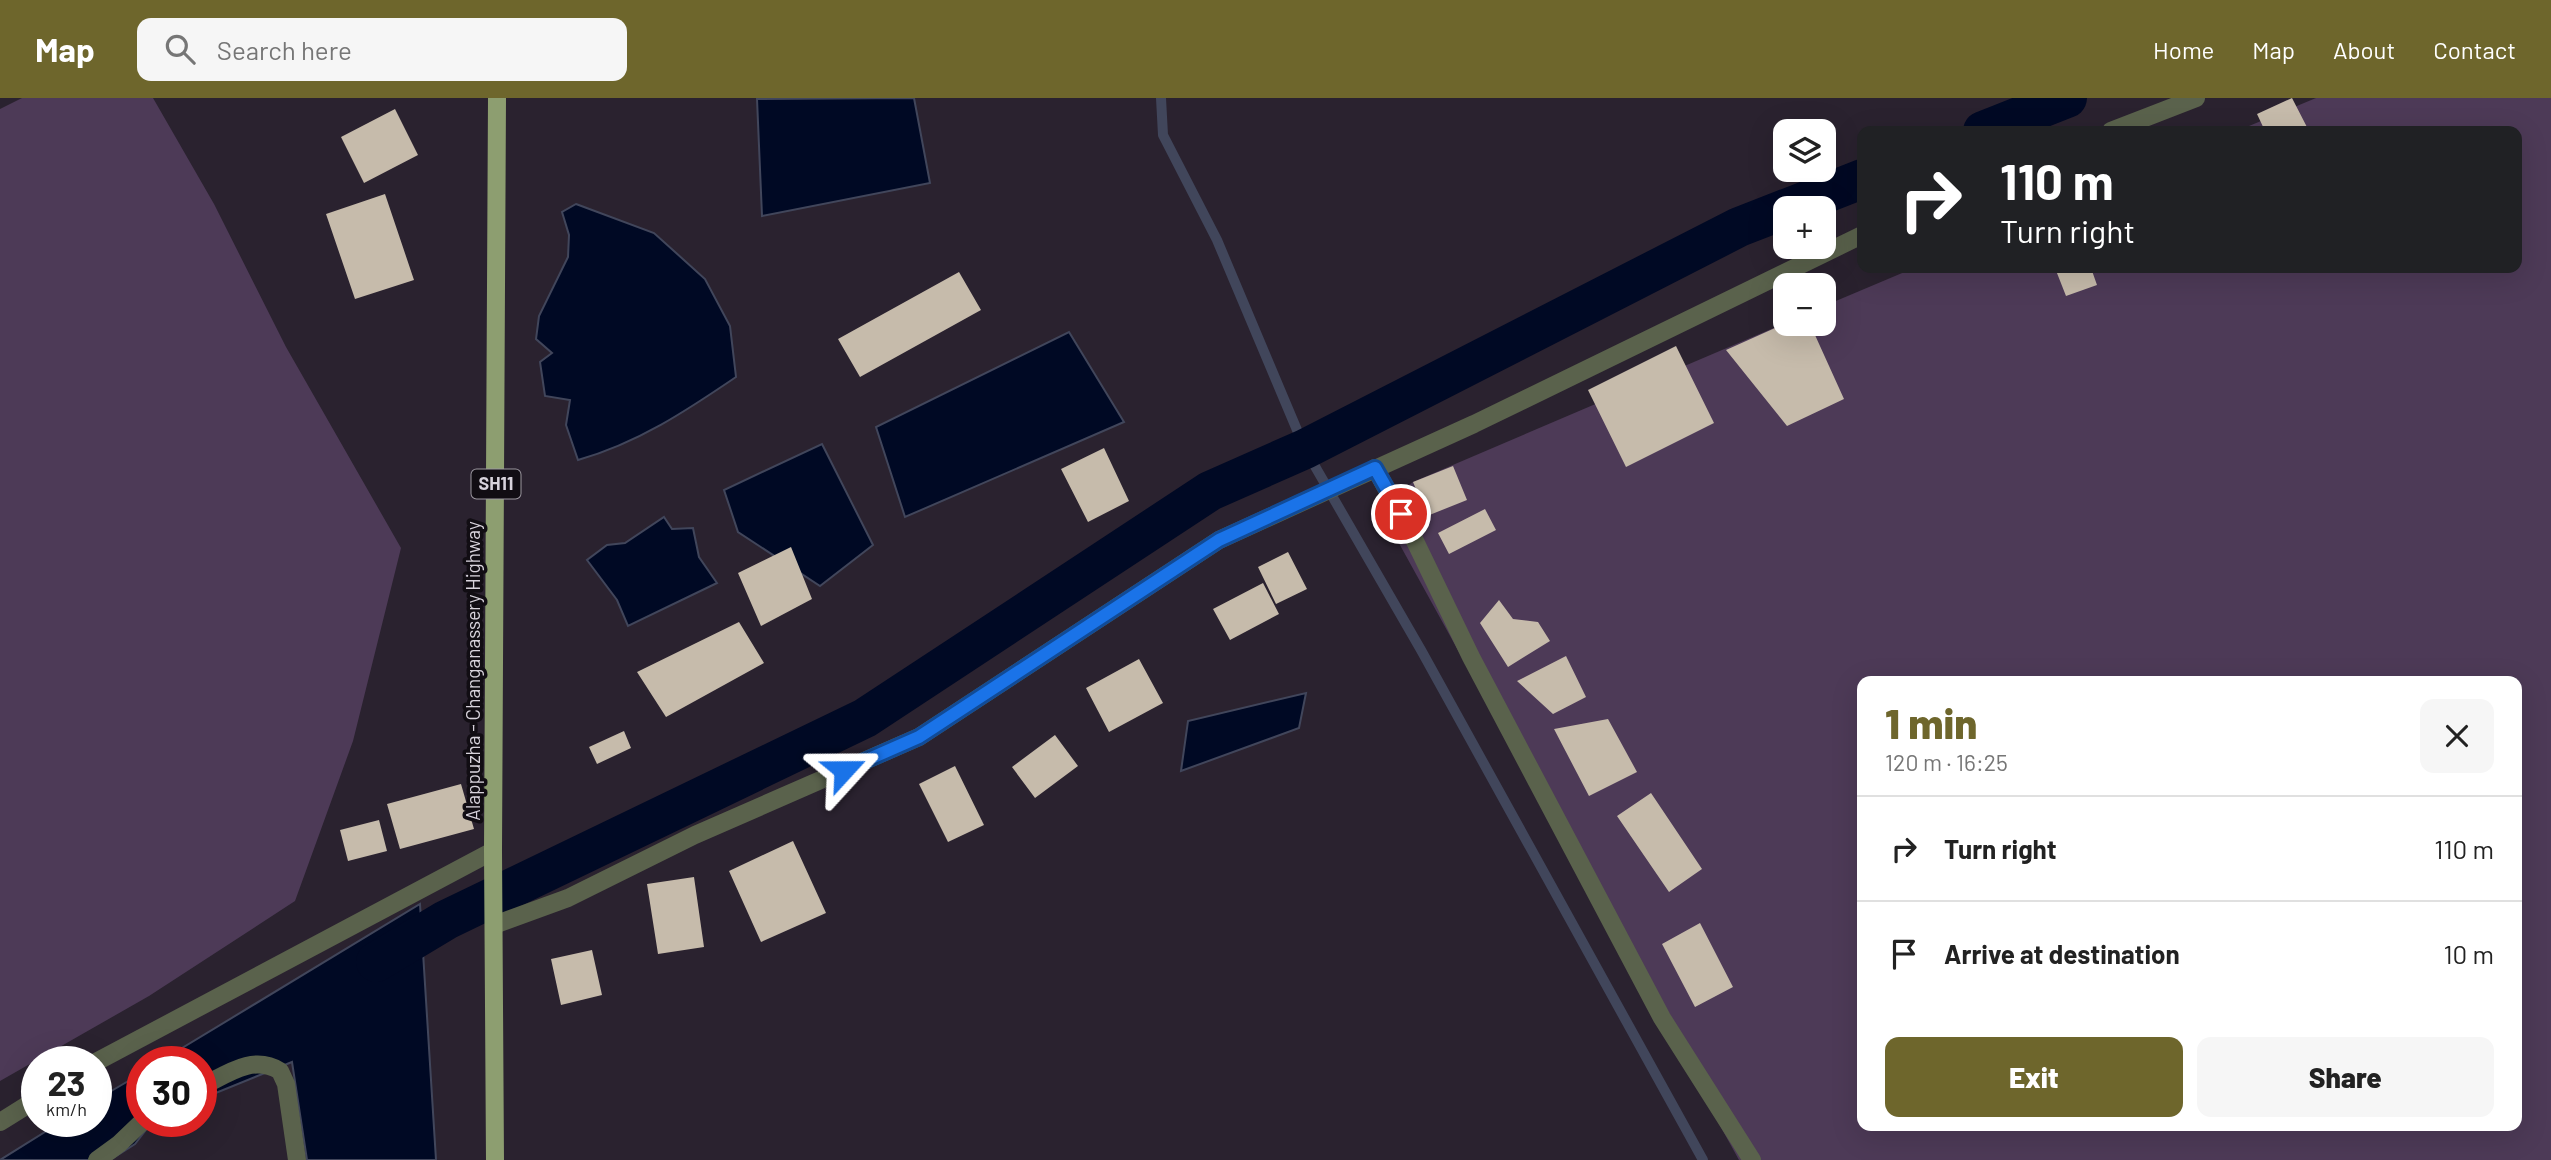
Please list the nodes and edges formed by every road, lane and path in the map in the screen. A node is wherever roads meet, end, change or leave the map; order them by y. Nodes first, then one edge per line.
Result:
1 (497, 98) edge
2 (2196, 98) edge
3 (2124, 126) edge
4 (1857, 237) edge
5 (1375, 468) junction
6 (493, 851) junction
7 (494, 919) junction
8 (112, 1053) edge
9 (217, 1079) edge
10 (21, 1109) edge
11 (0, 1122) edge
12 (127, 1137) edge
13 (97, 1160) edge
14 (297, 1160) edge
15 (495, 1160) edge
16 (1752, 1160) edge

1 - 6 main road, Alappuzha - Changanassery Highway / SH11
2 - 3 street
4 - 5 street
5 - 7 street
5 - 16 street
6 - 7 main road, Alappuzha - Changanassery Highway / SH11
6 - 8 street
7 - 15 main road, Alappuzha - Changanassery Highway / SH11
9 - 14 street
10 - 11 street
12 - 13 street

